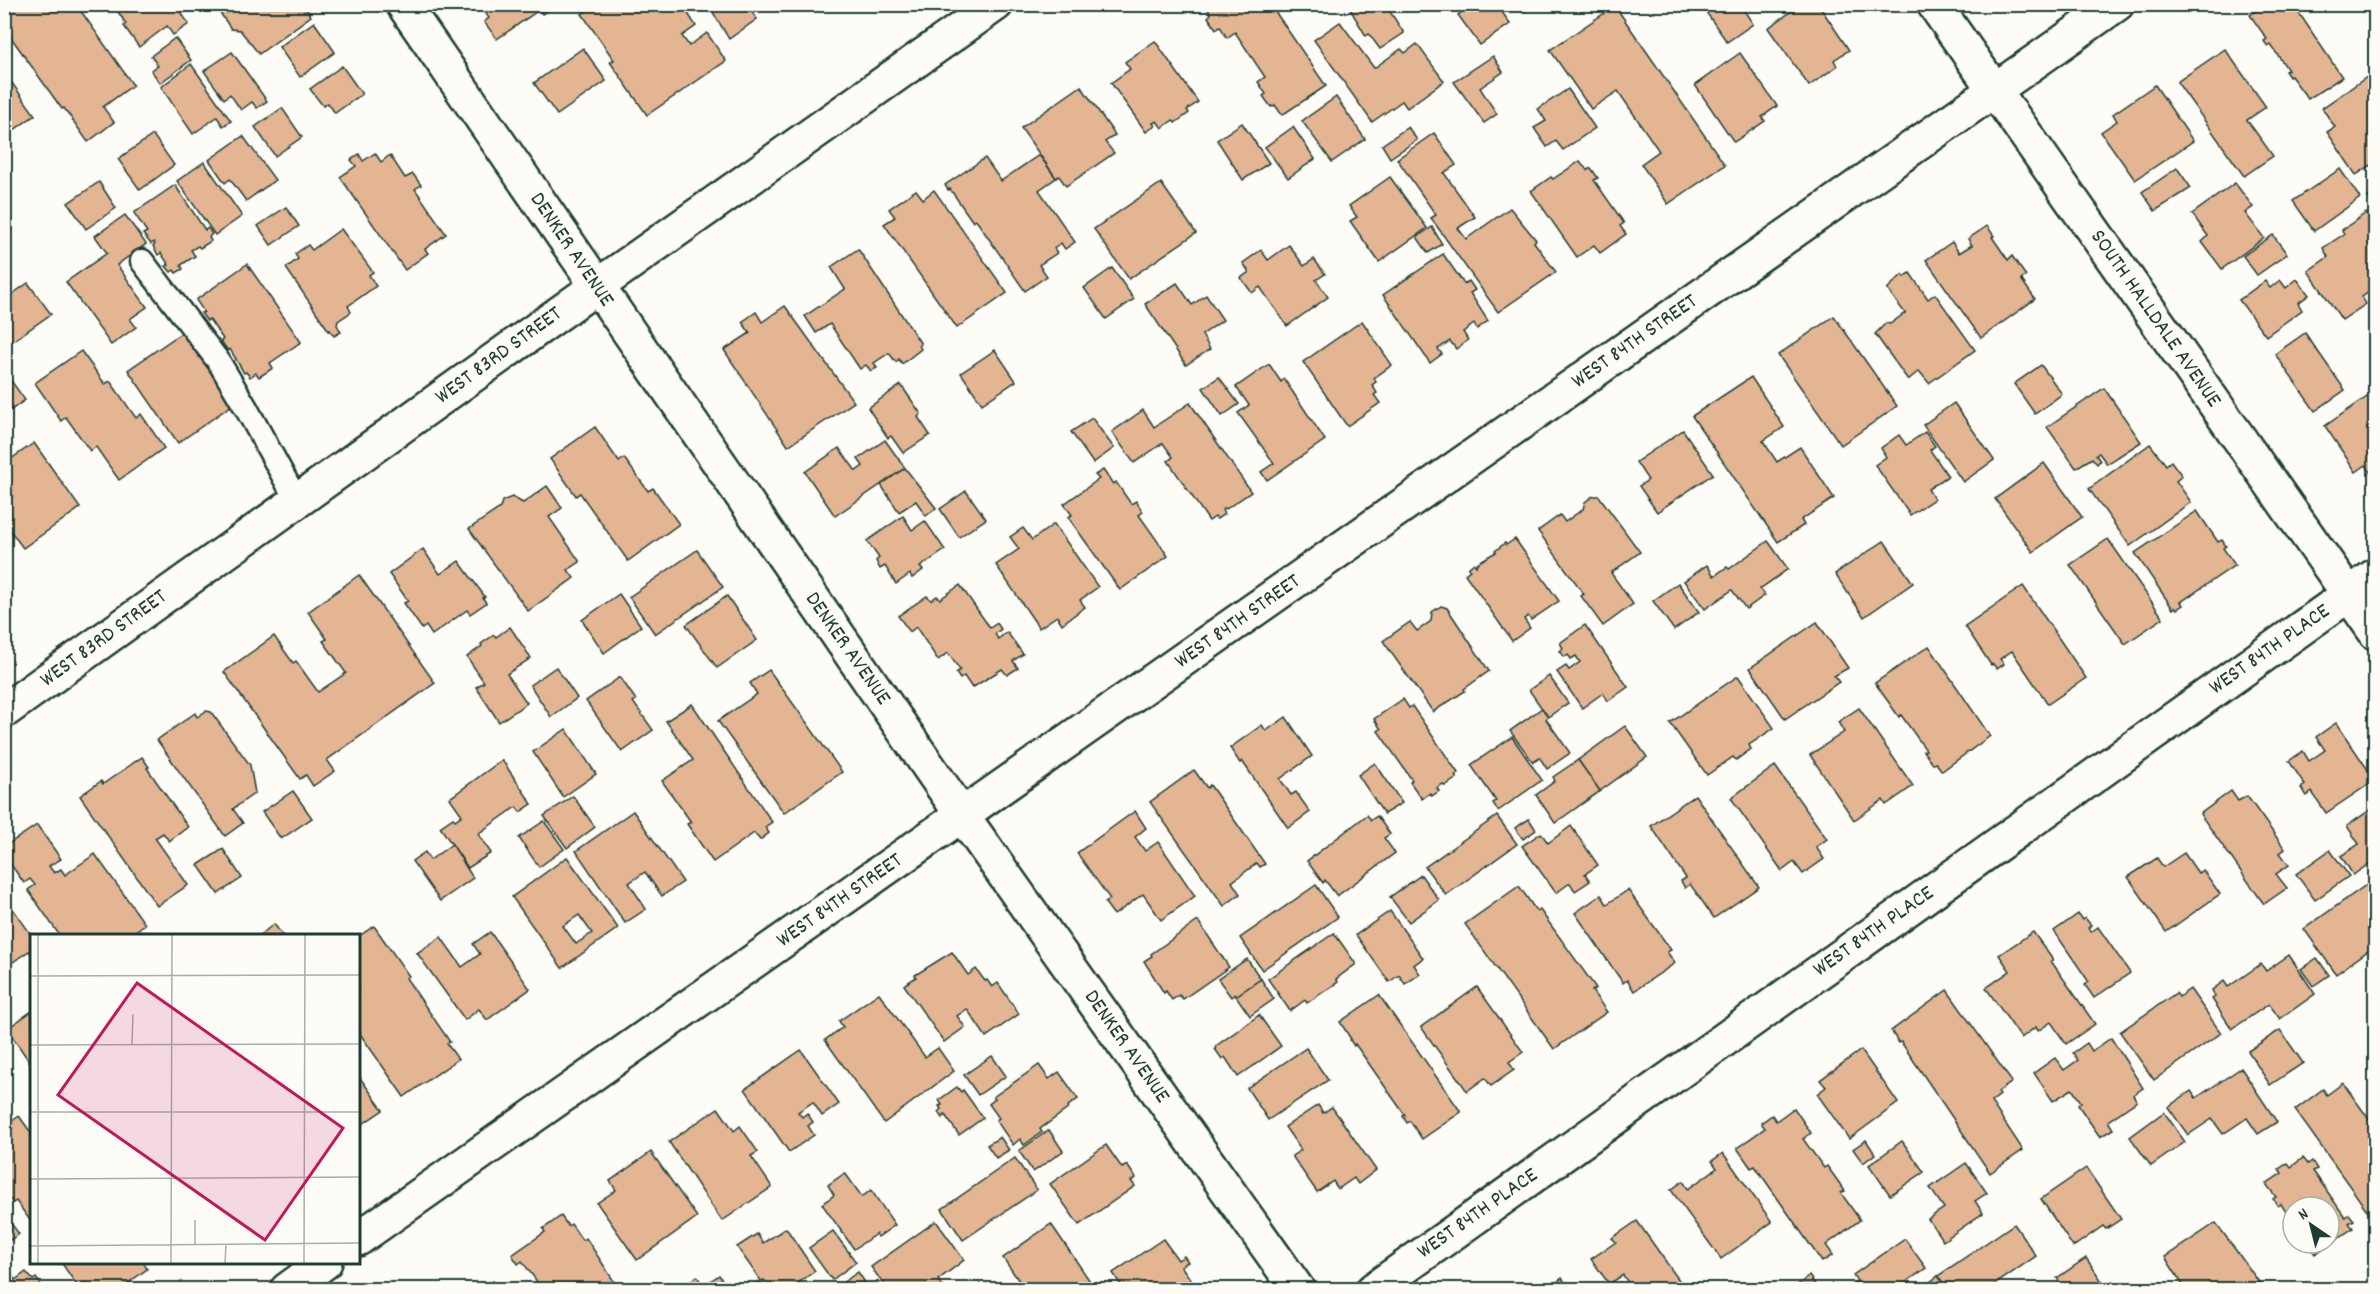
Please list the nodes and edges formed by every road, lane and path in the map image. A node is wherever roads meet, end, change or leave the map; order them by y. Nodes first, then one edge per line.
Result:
1 (403, 4) edge
2 (996, 4) edge
3 (1934, 4) edge
4 (2117, 4) edge
5 (1994, 91) junction
6 (142, 261) dead end
7 (596, 287) junction
8 (297, 501) junction
9 (2376, 575) edge
10 (2349, 594) junction
11 (2376, 633) edge
12 (4, 711) edge
13 (962, 815) junction
14 (360, 1238) edge
15 (324, 1264) edge
16 (287, 1290) edge
17 (1298, 1290) edge
18 (1373, 1290) edge

1 - 7 street, DENKER AVENUE
2 - 7 street, WEST 83RD STREET
3 - 5 street, SOUTH HALLDALE AVENUE
4 - 5 street, WEST 84TH STREET
5 - 10 street, SOUTH HALLDALE AVENUE
5 - 13 street, WEST 84TH STREET
6 - 8 lane
7 - 8 street, WEST 83RD STREET
7 - 13 street, DENKER AVENUE
8 - 12 street, WEST 83RD STREET
9 - 10 street, WEST 84TH PLACE
10 - 11 street, SOUTH HALLDALE AVENUE
10 - 18 street, WEST 84TH PLACE
13 - 14 street, WEST 84TH STREET
13 - 17 street, DENKER AVENUE
15 - 16 street

